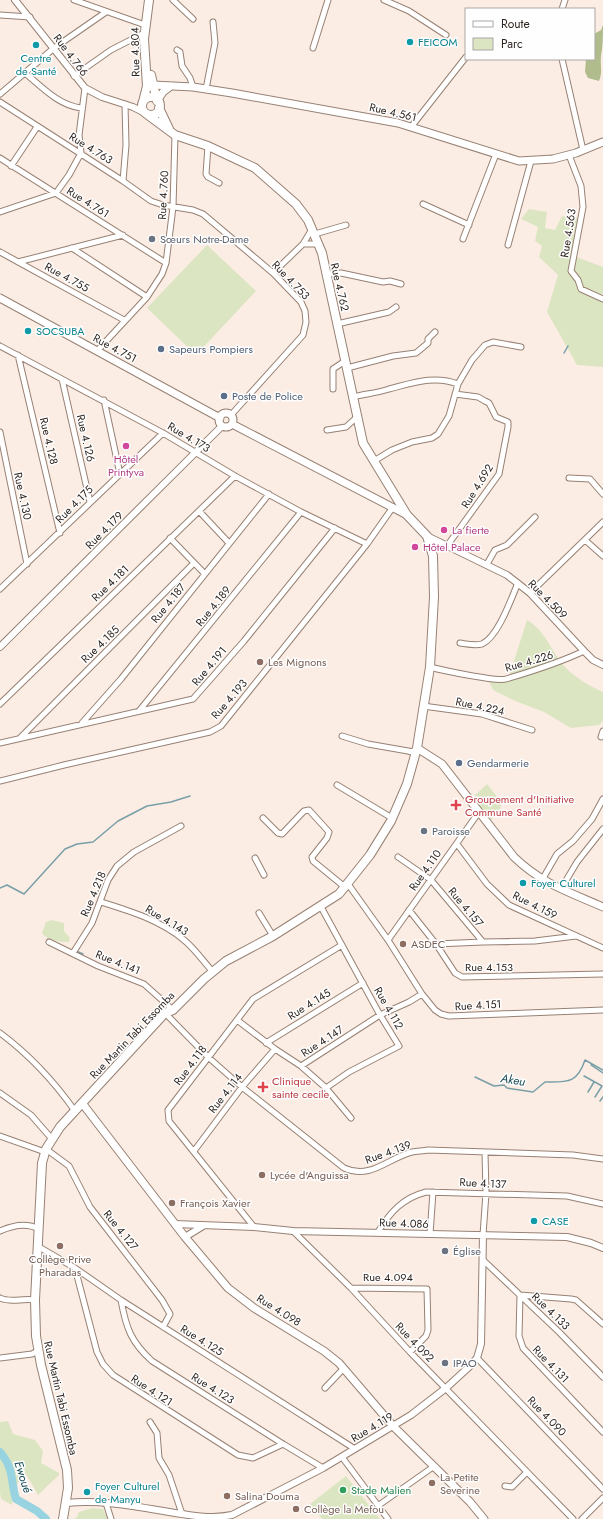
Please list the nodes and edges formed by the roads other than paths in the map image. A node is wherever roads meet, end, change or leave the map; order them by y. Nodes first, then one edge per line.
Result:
1 (15, 0) edge
2 (74, 0) edge
3 (149, 0) edge
4 (154, 0) edge
5 (173, 0) edge
6 (328, 0) edge
7 (384, 0) edge
8 (106, 12) junction
9 (0, 14) edge
10 (30, 17) junction
11 (193, 19) dead end
12 (213, 22) dead end
13 (145, 29) junction
14 (446, 36) dead end
15 (54, 48) junction
16 (313, 48) dead end
17 (177, 50) dead end
18 (465, 58) edge
19 (562, 60) edge
20 (25, 73) junction
21 (74, 76) junction
22 (153, 85) junction
23 (172, 86) junction
24 (193, 87) junction
25 (85, 88) junction
26 (206, 89) junction
27 (0, 94) edge
28 (0, 102) edge
29 (143, 102) junction
30 (125, 104) junction
31 (158, 104) junction
32 (81, 108) junction
33 (147, 114) junction
34 (37, 127) junction
35 (411, 127) junction
36 (172, 132) junction
37 (603, 142) edge
38 (208, 146) junction
39 (583, 150) junction
40 (81, 153) junction
41 (496, 154) junction
42 (569, 155) junction
43 (0, 158) edge
44 (531, 161) junction
45 (11, 166) junction
46 (124, 181) junction
47 (219, 183) dead end
48 (56, 193) junction
49 (423, 204) dead end
50 (173, 207) junction
51 (0, 208) edge
52 (6, 210) junction
53 (0, 212) edge
54 (468, 224) junction
55 (346, 225) dead end
56 (314, 232) junction
57 (123, 235) junction
58 (463, 239) dead end
59 (303, 244) junction
60 (319, 244) junction
61 (508, 245) dead end
62 (72, 248) junction
63 (0, 252) edge
64 (18, 262) junction
65 (166, 263) junction
66 (273, 273) junction
67 (326, 274) junction
68 (401, 284) dead end
69 (147, 297) junction
70 (0, 298) edge
71 (603, 299) edge
72 (396, 307) dead end
73 (124, 320) junction
74 (337, 324) junction
75 (435, 332) dead end
76 (0, 346) edge
77 (521, 347) dead end
78 (97, 351) junction
79 (18, 355) junction
80 (346, 365) junction
81 (62, 379) junction
82 (458, 384) junction
83 (333, 389) dead end
84 (455, 394) junction
85 (353, 397) junction
86 (104, 400) junction
87 (231, 415) junction
88 (357, 417) junction
89 (220, 418) junction
90 (232, 424) junction
91 (222, 426) junction
92 (327, 430) dead end
93 (0, 432) edge
94 (163, 433) junction
95 (196, 453) junction
96 (374, 461) junction
97 (120, 474) junction
98 (235, 476) junction
99 (569, 478) dead end
100 (269, 494) junction
101 (603, 494) edge
102 (90, 502) junction
103 (394, 507) junction
104 (198, 511) junction
105 (301, 512) junction
106 (407, 515) junction
107 (535, 516) dead end
108 (603, 522) edge
109 (335, 528) junction
110 (60, 533) junction
111 (427, 536) junction
112 (170, 538) junction
113 (586, 540) junction
114 (229, 543) junction
115 (367, 544) junction
116 (447, 546) junction
117 (603, 556) edge
118 (194, 563) junction
119 (27, 564) junction
120 (487, 564) junction
121 (205, 574) junction
122 (518, 583) junction
123 (0, 589) edge
124 (530, 592) junction
125 (460, 643) dead end
126 (0, 648) edge
127 (584, 651) junction
128 (603, 664) edge
129 (430, 666) junction
130 (0, 704) edge
131 (423, 706) junction
132 (139, 711) junction
133 (82, 724) junction
134 (532, 730) dead end
135 (603, 731) edge
136 (342, 736) dead end
137 (601, 737) dead end
138 (19, 739) junction
139 (0, 743) edge
140 (417, 748) junction
141 (0, 779) edge
142 (337, 784) dead end
143 (603, 799) edge
144 (479, 812) junction
145 (263, 818) dead end
146 (392, 818) junction
147 (181, 826) dead end
148 (603, 830) edge
149 (457, 844) junction
150 (398, 857) dead end
151 (255, 858) dead end
152 (264, 875) dead end
153 (431, 880) junction
154 (542, 880) junction
155 (347, 886) junction
156 (561, 889) junction
157 (100, 902) junction
158 (320, 905) junction
159 (603, 907) edge
160 (409, 910) junction
161 (259, 913) dead end
162 (273, 936) junction
163 (576, 936) junction
164 (388, 940) junction
165 (49, 942) dead end
166 (483, 942) junction
167 (436, 944) junction
168 (342, 945) junction
169 (603, 948) edge
170 (73, 953) junction
171 (213, 972) junction
172 (603, 974) edge
173 (363, 983) junction
174 (422, 994) junction
175 (603, 1010) edge
176 (169, 1012) junction
177 (380, 1015) junction
178 (237, 1020) junction
179 (0, 1033) edge
180 (266, 1043) junction
181 (275, 1049) junction
182 (208, 1057) junction
183 (301, 1066) junction
184 (242, 1087) junction
185 (326, 1088) junction
186 (0, 1093) edge
187 (82, 1103) junction
188 (75, 1111) junction
189 (351, 1118) dead end
190 (0, 1136) edge
191 (52, 1139) junction
192 (46, 1150) junction
193 (194, 1151) junction
194 (485, 1153) junction
195 (603, 1159) edge
196 (432, 1192) junction
197 (486, 1193) junction
198 (603, 1204) edge
199 (175, 1224) junction
200 (203, 1226) junction
201 (254, 1227) junction
202 (38, 1229) junction
203 (293, 1230) junction
204 (0, 1231) edge
205 (378, 1232) junction
206 (430, 1234) junction
207 (484, 1235) junction
208 (185, 1237) junction
209 (39, 1247) junction
210 (603, 1248) edge
211 (483, 1260) junction
212 (75, 1268) junction
213 (351, 1288) junction
214 (520, 1294) junction
215 (0, 1298) edge
216 (35, 1300) junction
217 (121, 1300) junction
218 (603, 1324) edge
219 (163, 1327) junction
220 (38, 1351) junction
221 (410, 1352) junction
222 (0, 1358) edge
223 (477, 1358) junction
224 (344, 1368) junction
225 (603, 1377) edge
226 (324, 1388) dead end
227 (446, 1388) junction
228 (150, 1422) dead end
229 (392, 1426) junction
230 (603, 1432) edge
231 (283, 1444) junction
232 (355, 1448) junction
233 (342, 1456) junction
234 (433, 1467) junction
235 (323, 1468) junction
236 (527, 1472) junction
237 (505, 1486) dead end
238 (603, 1489) edge
239 (603, 1498) edge
240 (66, 1503) junction
241 (106, 1503) junction
242 (379, 1505) junction
243 (182, 1514) junction
244 (192, 1517) edge
245 (64, 1518) edge
246 (111, 1519) edge
247 (388, 1519) edge
248 (484, 1519) edge
249 (573, 1519) edge
250 (582, 1519) edge

1 - 10 street, Rue 4.766
2 - 8 street
3 - 13 main road, Rue 4.804
4 - 22 main road
5 - 11 street
6 - 16 street
7 - 14 street
8 - 13 street
8 - 15 street
9 - 10 street
10 - 15 street, Rue 4.766
12 - 26 street
13 - 21 street
13 - 29 main road, Rue 4.804
15 - 20 street
15 - 21 street, Rue 4.766
17 - 24 street
18 - 35 street
19 - 39 street
20 - 27 street
20 - 32 street
21 - 25 street, Rue 4.766
22 - 23 main road, Rue 4.561
22 - 31 main road
23 - 24 main road, Rue 4.561
23 - 31 main road
24 - 26 main road, Rue 4.561
25 - 30 street, Rue 4.766
25 - 32 street
26 - 35 main road, Rue 4.561
28 - 34 street, Rue 4.763
29 - 30 street, Rue 4.766
29 - 31 main road
29 - 33 main road
30 - 33 street, Rue 4.766
30 - 46 street
31 - 33 main road
31 - 36 main road
32 - 40 street
33 - 36 main road, Rue 4.762
34 - 40 street, Rue 4.763
34 - 45 street
35 - 41 main road, Rue 4.561
36 - 38 main road, Rue 4.762
36 - 50 street, Rue 4.760
37 - 39 main road, Rue 4.561
38 - 47 street
38 - 56 main road, Rue 4.762
39 - 42 main road, Rue 4.561
40 - 46 street, Rue 4.763
40 - 48 street
41 - 44 main road, Rue 4.561
41 - 54 street
42 - 44 main road, Rue 4.561
42 - 71 street, Rue 4.563
43 - 45 street, Rue 4.761
44 - 61 street
45 - 48 street, Rue 4.761
46 - 50 street, Rue 4.763
48 - 52 street
48 - 57 street, Rue 4.761
49 - 54 street
50 - 65 street, Rue 4.760
50 - 66 street, Rue 4.753
51 - 52 street
52 - 53 street
54 - 58 street
55 - 56 street
56 - 59 street
56 - 60 main road, Rue 4.762
57 - 62 street
57 - 65 street, Rue 4.761
59 - 60 street
59 - 66 street
60 - 67 main road, Rue 4.762
62 - 64 street
62 - 69 street
63 - 64 street, Rue 4.755
64 - 73 street, Rue 4.755
65 - 69 street, Rue 4.760
66 - 87 street, Rue 4.753
67 - 68 street
67 - 74 main road, Rue 4.762
69 - 73 street, Rue 4.760
70 - 78 main road, Rue 4.751
72 - 74 street
73 - 78 street, Rue 4.760
74 - 80 main road, Rue 4.762
75 - 80 street
76 - 79 street, Rue 4.173
77 - 82 street
78 - 89 main road, Rue 4.751
79 - 81 street, Rue 4.173
79 - 110 street, Rue 4.128
80 - 83 street
80 - 85 main road, Rue 4.762
81 - 86 street, Rue 4.173
81 - 102 street, Rue 4.126
82 - 84 street
82 - 85 street
84 - 96 street
84 - 116 street, Rue 4.692
85 - 88 main road, Rue 4.762
86 - 94 street, Rue 4.173
86 - 97 street
87 - 89 main road
87 - 90 main road
88 - 92 street
88 - 96 main road, Rue 4.762
89 - 91 main road
90 - 91 main road
90 - 103 main road
91 - 95 street, Rue 4.179
93 - 119 street, Rue 4.130
94 - 95 street, Rue 4.173
94 - 97 street, Rue 4.175
95 - 98 street, Rue 4.173
95 - 126 street, Rue 4.179
96 - 106 main road, Rue 4.762
97 - 102 street, Rue 4.175
98 - 100 street, Rue 4.173
98 - 104 street, Rue 4.181
99 - 101 street
100 - 105 street, Rue 4.173
100 - 114 street, Rue 4.187
102 - 110 street, Rue 4.175
103 - 106 main road
103 - 115 street, Rue 4.193
104 - 112 street, Rue 4.181
104 - 114 street
105 - 109 street, Rue 4.173
105 - 132 street, Rue 4.189
106 - 111 main road, Rue Martin Tabi Essomba
107 - 120 street
108 - 113 street
109 - 115 street, Rue 4.173
109 - 132 street, Rue 4.191
110 - 119 street, Rue 4.175
111 - 116 street, Rue 4.509
111 - 129 main road, Rue Martin Tabi Essomba
112 - 118 street
112 - 130 street, Rue 4.181
113 - 117 street
113 - 124 street
114 - 121 street, Rue 4.187
115 - 141 street, Rue 4.193
116 - 120 street, Rue 4.509
118 - 121 street
118 - 138 street, Rue 4.185
119 - 123 street, Rue 4.175
120 - 122 street, Rue 4.509
121 - 133 street, Rue 4.187
122 - 124 street, Rue 4.509
122 - 125 street
124 - 127 street, Rue 4.509
127 - 128 street, Rue 4.509
127 - 129 street, Rue 4.226
129 - 131 main road, Rue Martin Tabi Essomba
131 - 134 street, Rue 4.224
131 - 140 main road, Rue Martin Tabi Essomba
132 - 133 street, Rue 4.191
133 - 138 street, Rue 4.191
135 - 137 street
136 - 140 street
138 - 139 street, Rue 4.191
140 - 144 main road
140 - 146 main road, Rue Martin Tabi Essomba
142 - 146 street
143 - 154 street
144 - 149 street, Rue 4.110
144 - 154 main road
145 - 155 street, Rue 4.151
146 - 155 main road, Rue Martin Tabi Essomba
147 - 157 street, Rue 4.218
148 - 156 street
149 - 153 street, Rue 4.110
149 - 163 street, Rue 4.159
150 - 153 street, Rue 4.157
151 - 152 street
153 - 160 street, Rue 4.110
153 - 166 street, Rue 4.157
154 - 156 main road
155 - 158 main road, Rue Martin Tabi Essomba
155 - 164 street, Rue 4.151
156 - 159 main road
157 - 170 street, Rue 4.218
157 - 171 street, Rue 4.143
158 - 162 main road, Rue Martin Tabi Essomba
158 - 168 street, Rue 4.112
160 - 164 street, Rue 4.110
160 - 167 street, Rue 4.153
161 - 162 street
162 - 171 main road, Rue Martin Tabi Essomba
163 - 166 street, Rue 4.157
163 - 169 street, Rue 4.159
164 - 174 street, Rue 4.151
165 - 170 street, Rue 4.141
166 - 167 street
167 - 172 street, Rue 4.153
168 - 173 street, Rue 4.112
168 - 178 street, Rue 4.118
170 - 176 street, Rue 4.141
171 - 176 main road, Rue Martin Tabi Essomba
173 - 177 street, Rue 4.112
173 - 180 street, Rue 4.145
174 - 175 street, Rue 4.151
174 - 177 street, Rue 4.147
176 - 182 street, Rue 4.139
176 - 187 main road, Rue Martin Tabi Essomba
177 - 183 street, Rue 4.147
177 - 185 street, Rue 4.112
178 - 180 street, Rue 4.147
178 - 182 street, Rue 4.118
179 - 188 street
180 - 181 street, Rue 4.147
181 - 183 street, Rue 4.147
181 - 184 street, Rue 4.114
182 - 184 street, Rue 4.139
182 - 193 street, Rue 4.118
183 - 185 street
184 - 193 street, Rue 4.114
184 - 194 street, Rue 4.139
185 - 189 street
186 - 191 street
187 - 188 main road, Rue Martin Tabi Essomba
187 - 199 main road, Rue 4.098
188 - 191 main road, Rue Martin Tabi Essomba
190 - 192 street
191 - 192 main road, Rue Martin Tabi Essomba
192 - 202 main road, Rue Martin Tabi Essomba
192 - 219 street, Rue 4.127
193 - 201 street, Rue 4.118
194 - 195 street, Rue 4.139
194 - 197 street
196 - 197 street, Rue 4.137
196 - 205 street, Rue 4.137
196 - 206 street
197 - 198 street, Rue 4.137
197 - 207 street
199 - 200 street, Rue 4.086
199 - 208 main road, Rue 4.098
200 - 201 street, Rue 4.086
200 - 208 street
201 - 203 street, Rue 4.086
202 - 204 street
202 - 209 main road, Rue Martin Tabi Essomba
203 - 205 street, Rue 4.086
203 - 213 street, Rue 4.092
205 - 206 street, Rue 4.086
206 - 207 street, Rue 4.086
207 - 210 street, Rue 4.086
207 - 211 street
208 - 224 main road, Rue 4.098
209 - 212 street, Rue 4.125
209 - 216 main road, Rue Martin Tabi Essomba
211 - 214 street, Rue 4.133
211 - 223 street
212 - 217 street, Rue 4.125
212 - 231 street, Rue 4.121
213 - 221 street, Rue 4.092
213 - 221 street, Rue 4.094
214 - 218 street
214 - 225 street, Rue 4.133
214 - 230 street, Rue 4.131
215 - 216 street
216 - 220 main road, Rue Martin Tabi Essomba
217 - 219 street, Rue 4.125
217 - 231 street, Rue 4.123
219 - 232 street, Rue 4.125
220 - 222 street
220 - 240 main road, Rue Martin Tabi Essomba
221 - 227 street, Rue 4.092
223 - 227 street, Rue 4.119
223 - 238 street, Rue 4.090
224 - 226 street
224 - 229 main road, Rue 4.098
227 - 229 street, Rue 4.119
227 - 236 street, Rue 4.092
228 - 243 street
229 - 232 street, Rue 4.119
229 - 234 main road, Rue 4.098
231 - 235 street, Rue 4.123
232 - 233 street, Rue 4.119
233 - 235 street, Rue 4.119
233 - 242 street
234 - 242 street
234 - 248 main road, Rue 4.098
235 - 244 street, Rue 4.119
236 - 237 street
236 - 249 street, Rue 4.092
239 - 250 street
240 - 241 street, Rue 4.119
240 - 245 main road, Rue Martin Tabi Essomba
241 - 243 street, Rue 4.119
241 - 246 street
242 - 247 street
243 - 244 street, Rue 4.119

